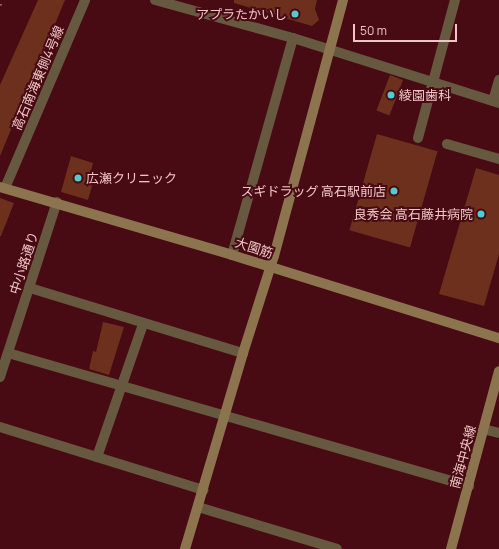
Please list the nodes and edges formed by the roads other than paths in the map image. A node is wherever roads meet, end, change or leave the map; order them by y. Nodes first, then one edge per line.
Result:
1 (85, 0) edge
2 (155, 0) edge
3 (343, 0) edge
4 (455, 0) edge
5 (293, 38) junction
6 (330, 50) junction
7 (499, 80) edge
8 (433, 82) junction
9 (496, 102) edge
10 (418, 138) dead end
11 (447, 144) dead end
12 (499, 159) edge
13 (2, 188) edge
14 (57, 202) junction
15 (232, 255) junction
16 (269, 267) junction
17 (30, 288) junction
18 (143, 324) junction
19 (499, 338) edge
20 (8, 353) junction
21 (242, 353) junction
22 (499, 372) edge
23 (0, 377) edge
24 (122, 386) junction
25 (496, 393) edge
26 (224, 416) junction
27 (0, 427) edge
28 (483, 429) junction
29 (499, 433) edge
30 (97, 457) junction
31 (469, 486) junction
32 (203, 490) junction
33 (198, 507) junction
34 (185, 549) edge
35 (337, 549) edge
36 (451, 549) edge

1 - 13 street, 高石南海東側4号線
2 - 5 street
3 - 6 street
4 - 8 street
5 - 6 street
5 - 15 street
6 - 8 street
6 - 16 street
7 - 9 street
8 - 9 street
8 - 10 street
11 - 12 street
13 - 14 street, 大園筋
14 - 15 street, 大園筋
14 - 17 street, 中小路通り
15 - 16 street, 大園筋
16 - 19 street, 大園筋
16 - 21 street
17 - 18 street
17 - 20 street, 中小路通り
18 - 21 street
18 - 24 street
20 - 23 street, 中小路通り
20 - 24 street
21 - 26 street
22 - 25 street, 南海中央線
24 - 26 street
24 - 30 street
25 - 28 street, 南海中央線
26 - 31 street
26 - 32 street
27 - 30 street
28 - 29 street
28 - 31 street, 南海中央線
30 - 32 street
31 - 36 street, 南海中央線
32 - 33 street
33 - 34 street
33 - 35 street

